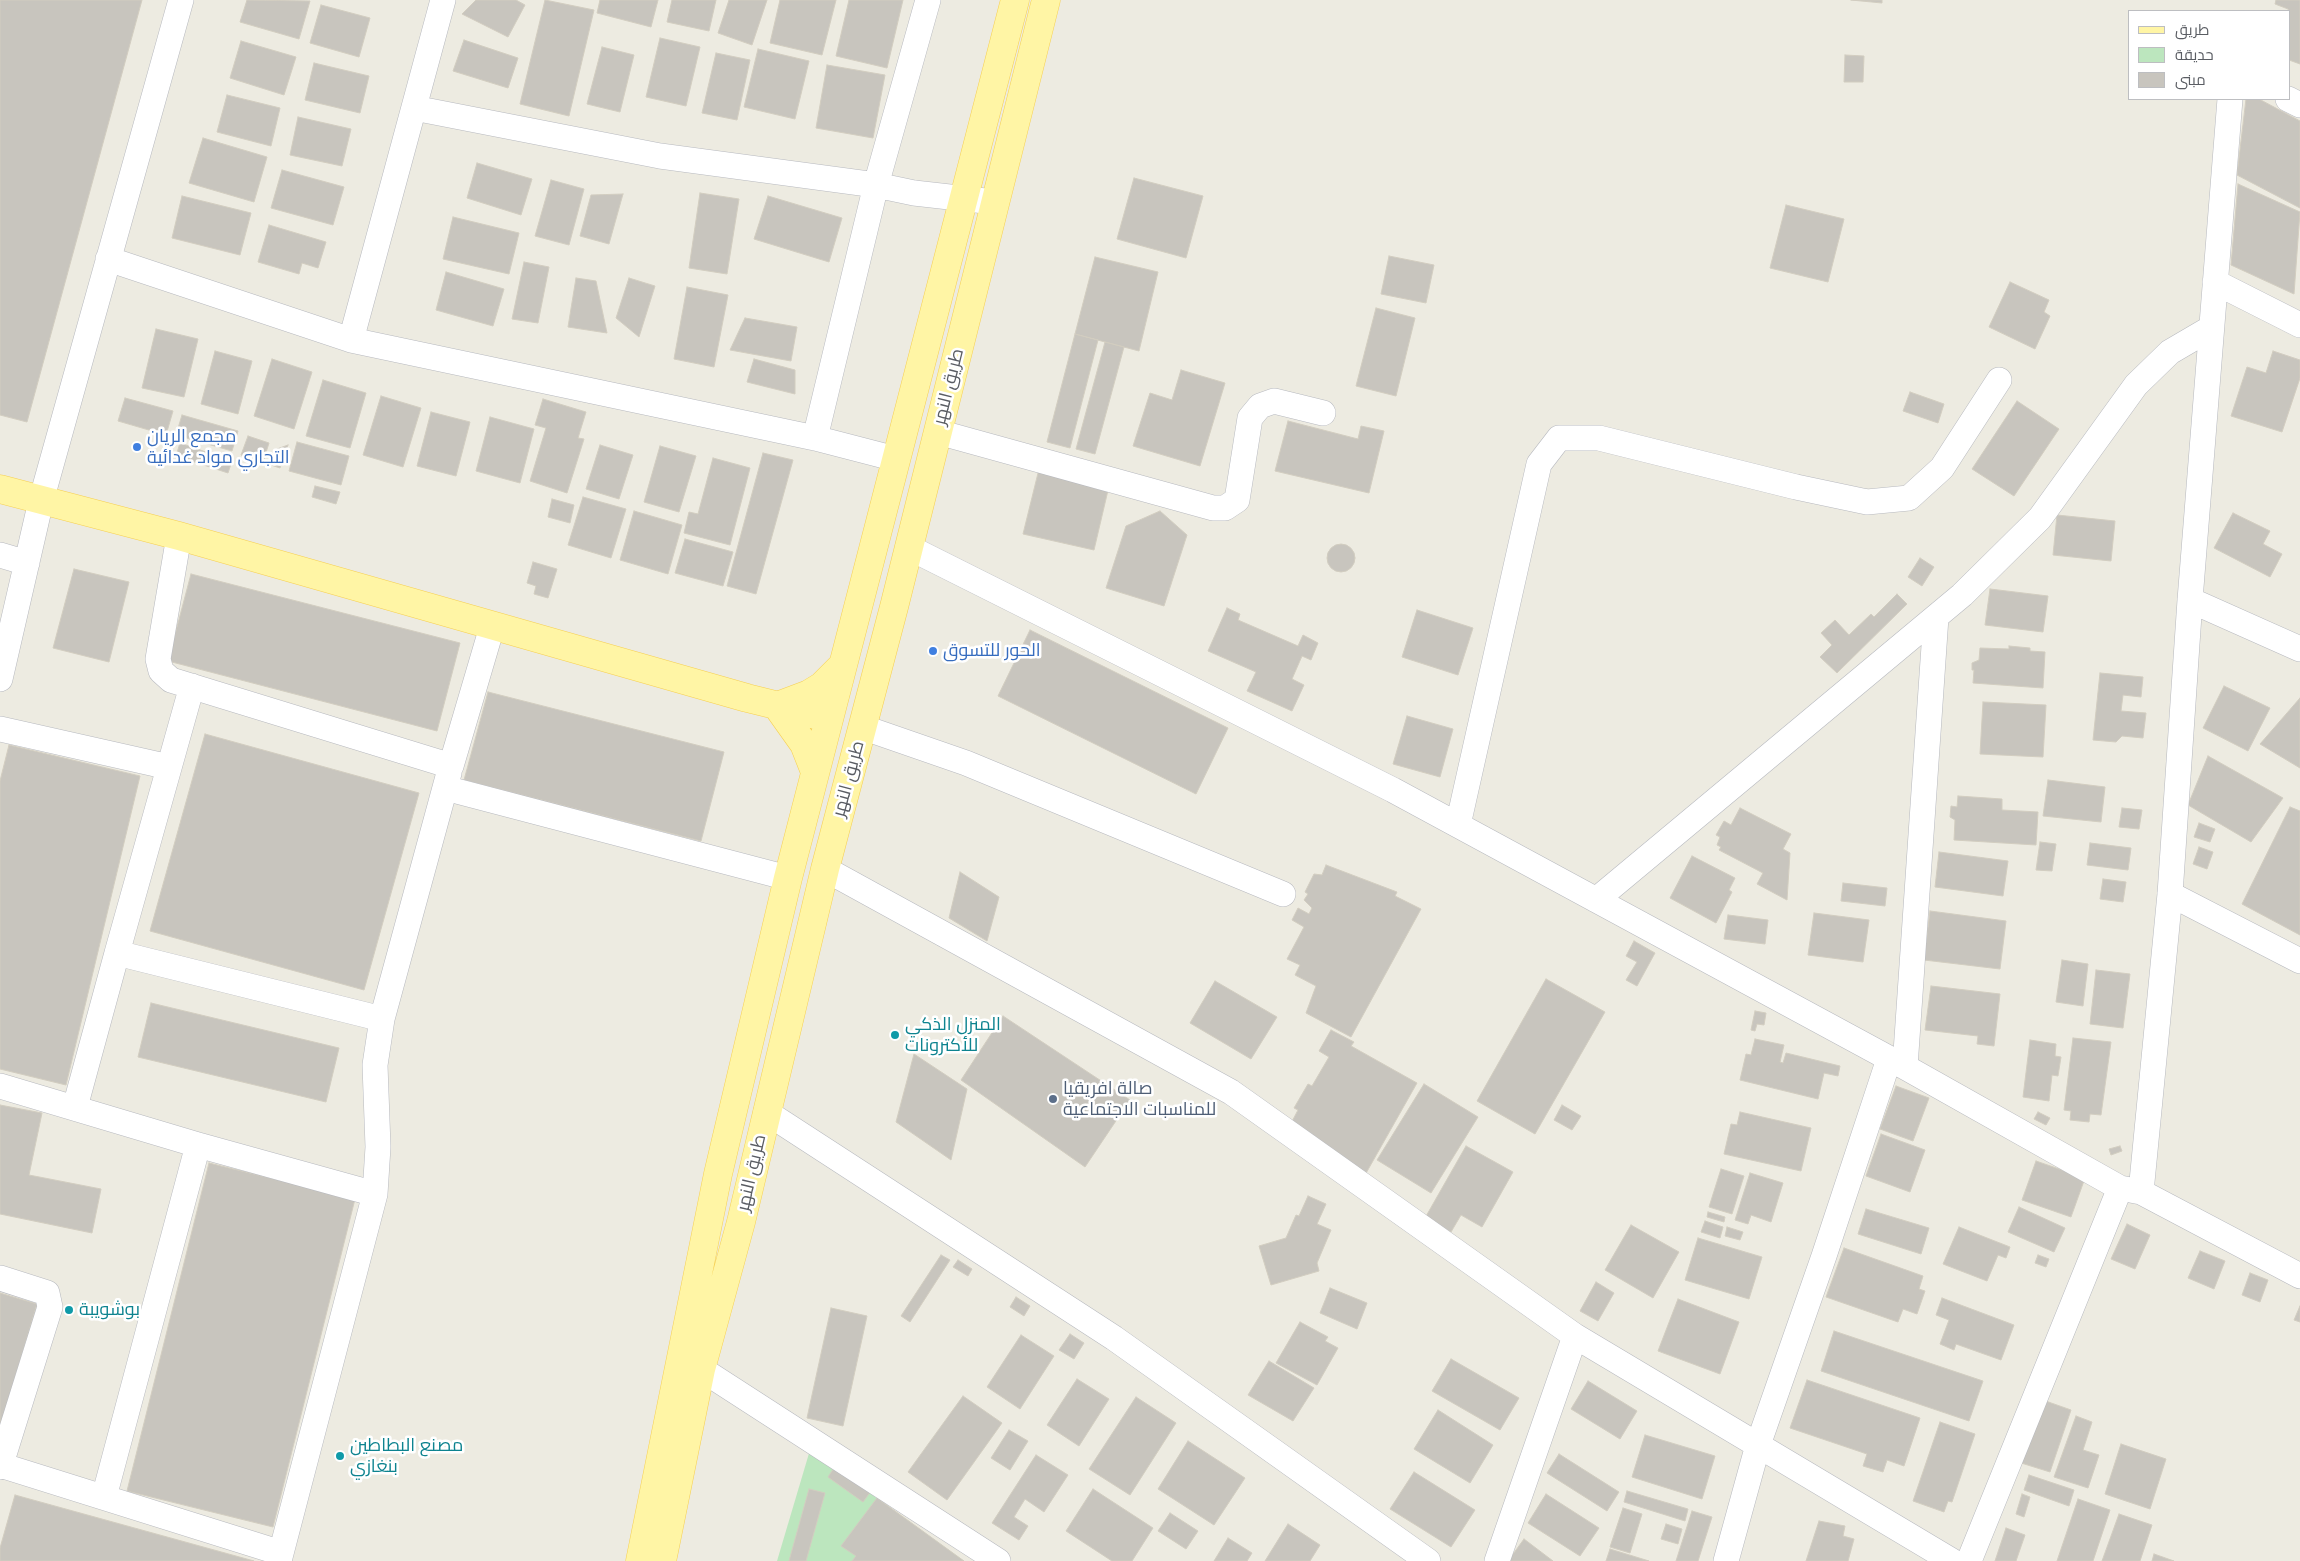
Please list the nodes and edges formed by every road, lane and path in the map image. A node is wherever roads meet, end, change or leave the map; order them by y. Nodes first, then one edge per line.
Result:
1 (181, 0) edge
2 (443, 0) edge
3 (928, 0) edge
4 (1015, 0) edge
5 (1046, 0) edge
6 (2230, 100) edge
7 (414, 108) junction
8 (876, 185) junction
9 (962, 200) junction
10 (994, 202) junction
11 (108, 259) junction
12 (2215, 282) junction
13 (2300, 325) edge
14 (2211, 328) junction
15 (351, 340) junction
16 (1999, 380) dead end
17 (1322, 413) dead end
18 (938, 432) junction
19 (815, 438) junction
20 (896, 458) junction
21 (0, 489) edge
22 (41, 501) junction
23 (179, 536) junction
24 (908, 547) junction
25 (0, 555) edge
26 (27, 563) junction
27 (2190, 600) junction
28 (1936, 617) junction
29 (492, 627) junction
30 (2300, 649) edge
31 (843, 665) junction
32 (0, 679) edge
33 (192, 686) junction
34 (777, 706) junction
35 (828, 718) junction
36 (862, 727) junction
37 (0, 728) edge
38 (169, 767) junction
39 (815, 772) junction
40 (448, 777) junction
41 (1458, 825) junction
42 (825, 868) junction
43 (788, 878) junction
44 (1284, 894) dead end
45 (2170, 894) junction
46 (1596, 900) junction
47 (116, 953) junction
48 (2300, 960) edge
49 (382, 1019) junction
50 (1897, 1063) junction
51 (0, 1086) edge
52 (75, 1107) junction
53 (766, 1112) junction
54 (198, 1145) junction
55 (2131, 1190) junction
56 (375, 1194) junction
57 (2300, 1276) edge
58 (0, 1278) edge
59 (1575, 1336) junction
60 (689, 1370) junction
61 (1758, 1445) junction
62 (0, 1466) edge
63 (104, 1497) junction
64 (280, 1557) edge
65 (640, 1561) edge
66 (662, 1561) edge
67 (998, 1561) edge
68 (1428, 1561) edge
69 (1497, 1561) edge
70 (1726, 1561) edge
71 (1952, 1561) edge
72 (1969, 1561) edge

1 - 11 street
2 - 7 street
3 - 8 street
4 - 9 main road, طريق النهر
5 - 10 main road, طريق النهر
6 - 12 street
7 - 8 street
7 - 15 street
8 - 9 street
8 - 19 street
9 - 10 street
9 - 20 main road, طريق النهر
10 - 18 main road, طريق النهر
11 - 15 street
11 - 22 street
12 - 13 street
12 - 14 street
14 - 27 street
14 - 28 street
15 - 19 street
16 - 41 street
17 - 18 street
18 - 24 main road, طريق النهر
19 - 20 street
20 - 31 main road, طريق النهر
21 - 22 main road
22 - 23 main road
22 - 26 street
23 - 29 main road
23 - 33 street
24 - 36 main road, طريق النهر
24 - 41 street
25 - 26 street
26 - 32 street
27 - 30 street
27 - 45 street
28 - 46 street
28 - 50 street
29 - 34 main road
29 - 40 street
31 - 34 main road
31 - 35 main road, طريق النهر
33 - 38 street
33 - 40 street
34 - 35 main road
34 - 39 main road
35 - 39 main road, طريق النهر
36 - 42 main road, طريق النهر
36 - 44 street
37 - 38 street
38 - 47 street
39 - 43 main road, طريق النهر
40 - 43 street
40 - 49 street
41 - 46 street
42 - 53 main road, طريق النهر
42 - 59 street
43 - 60 main road, طريق النهر
45 - 48 street
45 - 55 street
46 - 50 street
47 - 49 street
47 - 52 street
49 - 56 street
50 - 55 street
50 - 61 street
51 - 52 street
52 - 54 street
53 - 60 main road, طريق النهر
53 - 68 street
54 - 56 street
54 - 63 street
55 - 57 street
55 - 72 street
56 - 64 street
58 - 62 street
59 - 61 street
59 - 69 street
60 - 65 main road
60 - 66 main road, طريق النهر
60 - 67 street
61 - 70 street
61 - 71 street
62 - 63 street
63 - 64 street

